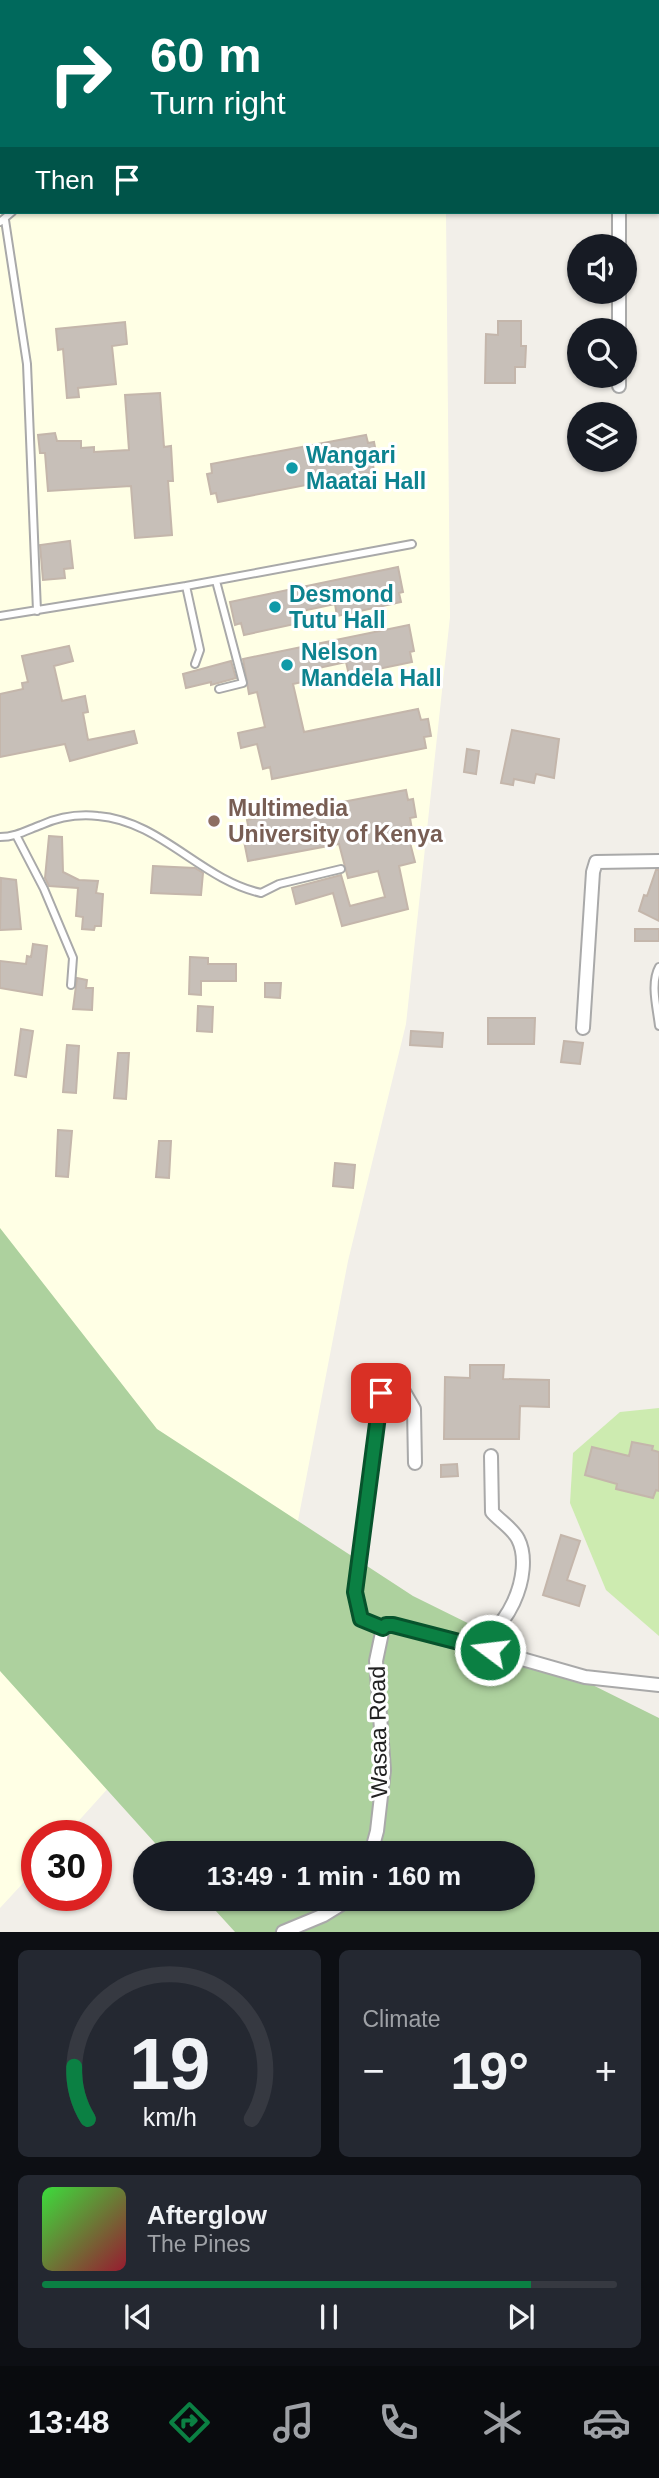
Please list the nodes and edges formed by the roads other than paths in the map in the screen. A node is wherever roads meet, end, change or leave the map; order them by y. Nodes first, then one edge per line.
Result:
1 (619, 214) edge
2 (2, 221) edge
3 (619, 234) edge
4 (412, 544) dead end
5 (216, 581) junction
6 (186, 586) junction
7 (37, 611) junction
8 (0, 616) edge
9 (195, 664) dead end
10 (219, 689) dead end
11 (16, 835) junction
12 (0, 837) edge
13 (659, 861) edge
14 (341, 869) dead end
15 (659, 967) edge
16 (71, 985) dead end
17 (659, 1026) edge
18 (583, 1028) dead end
19 (491, 1456) dead end
20 (415, 1463) dead end
21 (383, 1628) junction
22 (466, 1643) junction
23 (659, 1685) edge
24 (374, 1841) edge
25 (330, 1911) edge
26 (283, 1932) edge

1 - 3 street
2 - 7 lane
4 - 5 lane
5 - 6 lane
5 - 10 lane
6 - 7 lane
6 - 9 lane
7 - 8 lane
11 - 12 lane
11 - 14 lane
11 - 16 lane
13 - 18 street
15 - 17 lane
19 - 22 street
20 - 21 street
21 - 22 street
21 - 24 street, Wasaa Road
22 - 23 street
25 - 26 street

